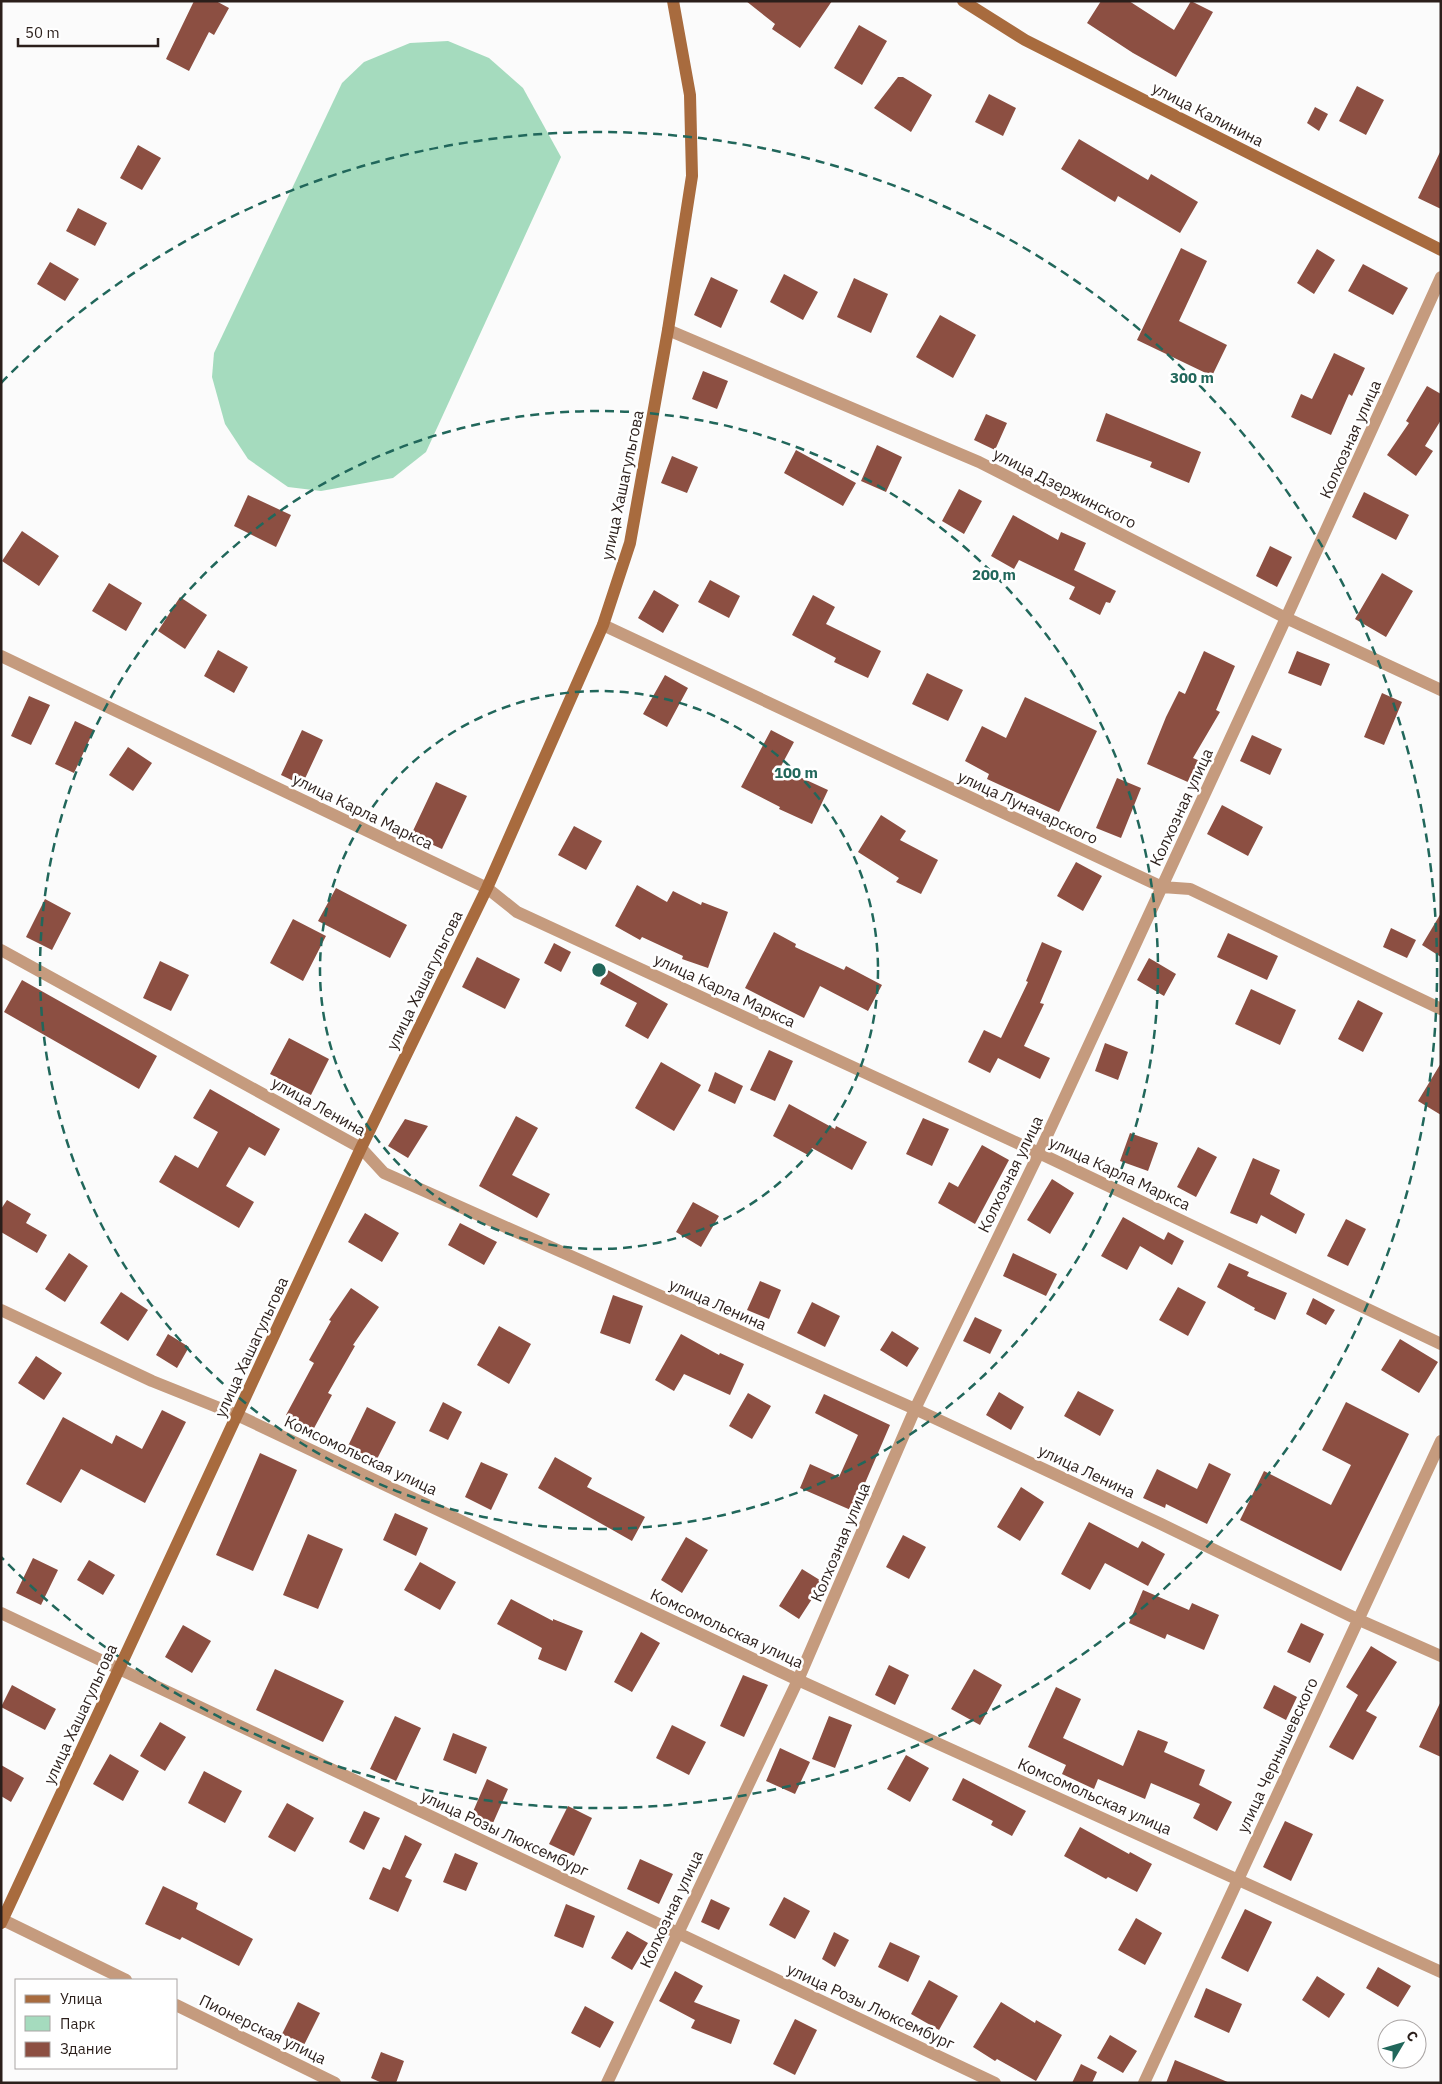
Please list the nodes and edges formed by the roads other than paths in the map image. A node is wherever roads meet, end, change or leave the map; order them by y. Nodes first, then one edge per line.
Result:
1 (674, 1) edge
2 (962, 1) edge
3 (1441, 250) edge
4 (1441, 277) edge
5 (668, 330) junction
6 (1286, 618) junction
7 (603, 625) junction
8 (1, 656) edge
9 (1441, 690) edge
10 (1162, 887) junction
11 (487, 888) junction
12 (1, 950) edge
13 (1441, 1009) edge
14 (361, 1148) junction
15 (1039, 1153) junction
16 (1, 1310) edge
17 (1441, 1344) edge
18 (915, 1409) junction
19 (237, 1415) junction
20 (1441, 1441) edge
21 (1, 1613) edge
22 (1357, 1619) junction
23 (1441, 1656) edge
24 (119, 1670) junction
25 (798, 1680) junction
26 (1238, 1879) junction
27 (2, 1920) edge
28 (677, 1933) junction
29 (1441, 1972) edge
30 (124, 1979) edge
31 (178, 2006) edge
32 (334, 2083) edge
33 (607, 2083) edge
34 (995, 2083) edge
35 (1144, 2083) edge

1 - 5 main road, улица Хашагульгова
2 - 3 main road, улица Калинина
4 - 6 street, Колхозная улица
5 - 6 street, улица Дзержинского
5 - 7 main road, улица Хашагульгова
6 - 9 street, улица Дзержинского
6 - 10 street, Колхозная улица
7 - 10 street, улица Луначарского
7 - 11 main road, улица Хашагульгова
8 - 11 street, улица Карла Маркса
10 - 13 street, улица Луначарского
10 - 15 street, Колхозная улица
11 - 14 main road, улица Хашагульгова
11 - 15 street, улица Карла Маркса
12 - 14 street, улица Ленина
14 - 18 street, улица Ленина
14 - 19 main road, улица Хашагульгова
15 - 17 street, улица Карла Маркса
15 - 18 street, Колхозная улица
16 - 19 street, Комсомольская улица
18 - 22 street, улица Ленина
18 - 25 street, Колхозная улица
19 - 24 main road, улица Хашагульгова
19 - 25 street, Комсомольская улица
20 - 22 street, улица Чернышевского
21 - 24 street, улица Розы Люксембург
22 - 23 street, улица Ленина
22 - 26 street, улица Чернышевского
24 - 27 main road, улица Хашагульгова
24 - 28 street, улица Розы Люксембург
25 - 26 street, Комсомольская улица
25 - 28 street, Колхозная улица
26 - 29 street, Комсомольская улица
26 - 35 street, улица Чернышевского
27 - 30 street
28 - 33 street, Колхозная улица
28 - 34 street, улица Розы Люксембург
31 - 32 street, Пионерская улица

